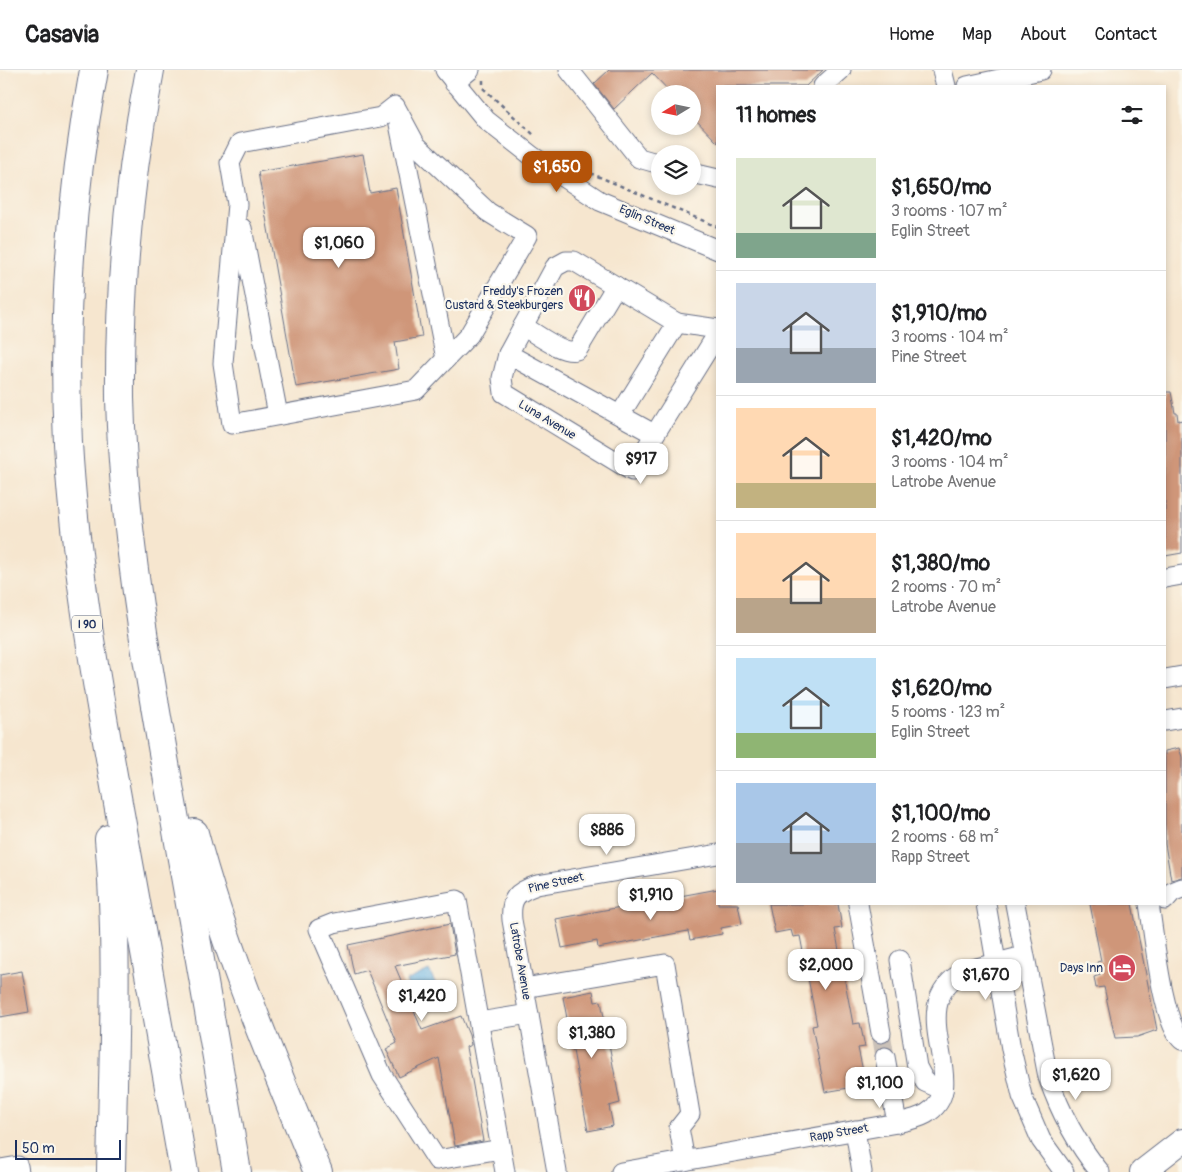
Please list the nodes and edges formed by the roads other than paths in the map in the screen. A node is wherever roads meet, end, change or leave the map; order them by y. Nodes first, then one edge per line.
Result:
1 (94, 70) edge
2 (150, 70) edge
3 (569, 70) edge
4 (841, 70) edge
5 (942, 70) edge
6 (1041, 70) edge
7 (476, 73) edge
8 (449, 76) edge
9 (824, 85) edge
10 (946, 85) edge
11 (972, 85) edge
12 (395, 106) junction
13 (651, 161) edge
14 (701, 175) edge
15 (716, 179) edge
16 (237, 204) junction
17 (716, 249) edge
18 (616, 286) junction
19 (677, 323) junction
20 (523, 326) junction
21 (716, 330) edge
22 (716, 336) edge
23 (508, 354) junction
24 (446, 359) junction
25 (278, 415) junction
26 (620, 415) junction
27 (654, 434) junction
28 (1182, 575) edge
29 (1166, 578) edge
30 (136, 581) junction
31 (91, 656) junction
32 (1182, 676) edge
33 (1166, 679) edge
34 (1182, 718) edge
35 (1166, 721) edge
36 (716, 854) edge
37 (1182, 888) edge
38 (1166, 897) edge
39 (514, 898) joint
40 (858, 905) edge
41 (986, 905) edge
42 (1015, 905) edge
43 (1156, 905) edge
44 (1024, 956) junction
45 (900, 960) dead end
46 (996, 962) junction
47 (524, 988) junction
48 (529, 1014) junction
49 (479, 1022) junction
50 (881, 1033) tunnel mouth
51 (1182, 1040) edge
52 (885, 1058) tunnel mouth
53 (943, 1090) junction
54 (897, 1123) junction
55 (855, 1130) junction
56 (1182, 1141) edge
57 (501, 1148) junction
58 (685, 1161) junction
59 (0, 1169) edge
60 (19, 1172) edge
61 (111, 1172) edge
62 (184, 1172) edge
63 (237, 1172) edge
64 (318, 1172) edge
65 (505, 1172) edge
66 (557, 1172) edge
67 (621, 1172) edge
68 (862, 1172) edge
69 (1064, 1172) edge
70 (1100, 1172) edge
71 (1142, 1172) edge

1 - 31 highway, I 90
2 - 30 highway
3 - 13 street
4 - 9 street
5 - 10 street
6 - 11 street
7 - 8 street
8 - 17 street, Eglin Street
12 - 16 street
12 - 24 street
12 - 24 street
14 - 15 street
16 - 25 street
16 - 25 street
18 - 19 street
18 - 20 street
18 - 20 street
19 - 21 street
19 - 26 street
20 - 23 street
22 - 27 street, Luna Avenue
23 - 26 street
23 - 27 street, Luna Avenue
24 - 25 street
26 - 27 street
28 - 29 street
30 - 63 highway
30 - 64 highway
31 - 61 highway
31 - 62 highway, I 90
32 - 33 street
34 - 35 street
36 - 39 street, Pine Street
37 - 38 street
39 - 47 street, Latrobe Avenue
40 - 50 street
41 - 46 street
42 - 44 street
43 - 51 street
44 - 46 street
44 - 70 street
45 - 53 street
46 - 53 street
46 - 69 street
47 - 48 street, Latrobe Avenue
47 - 58 street
48 - 49 street
48 - 66 street, Latrobe Avenue
49 - 57 street
49 - 57 street
52 - 54 street
53 - 54 street, Rapp Street
54 - 55 street, Rapp Street
55 - 58 street, Rapp Street
55 - 68 street
56 - 71 main road
57 - 65 street
58 - 67 street, Rapp Street
59 - 60 street

